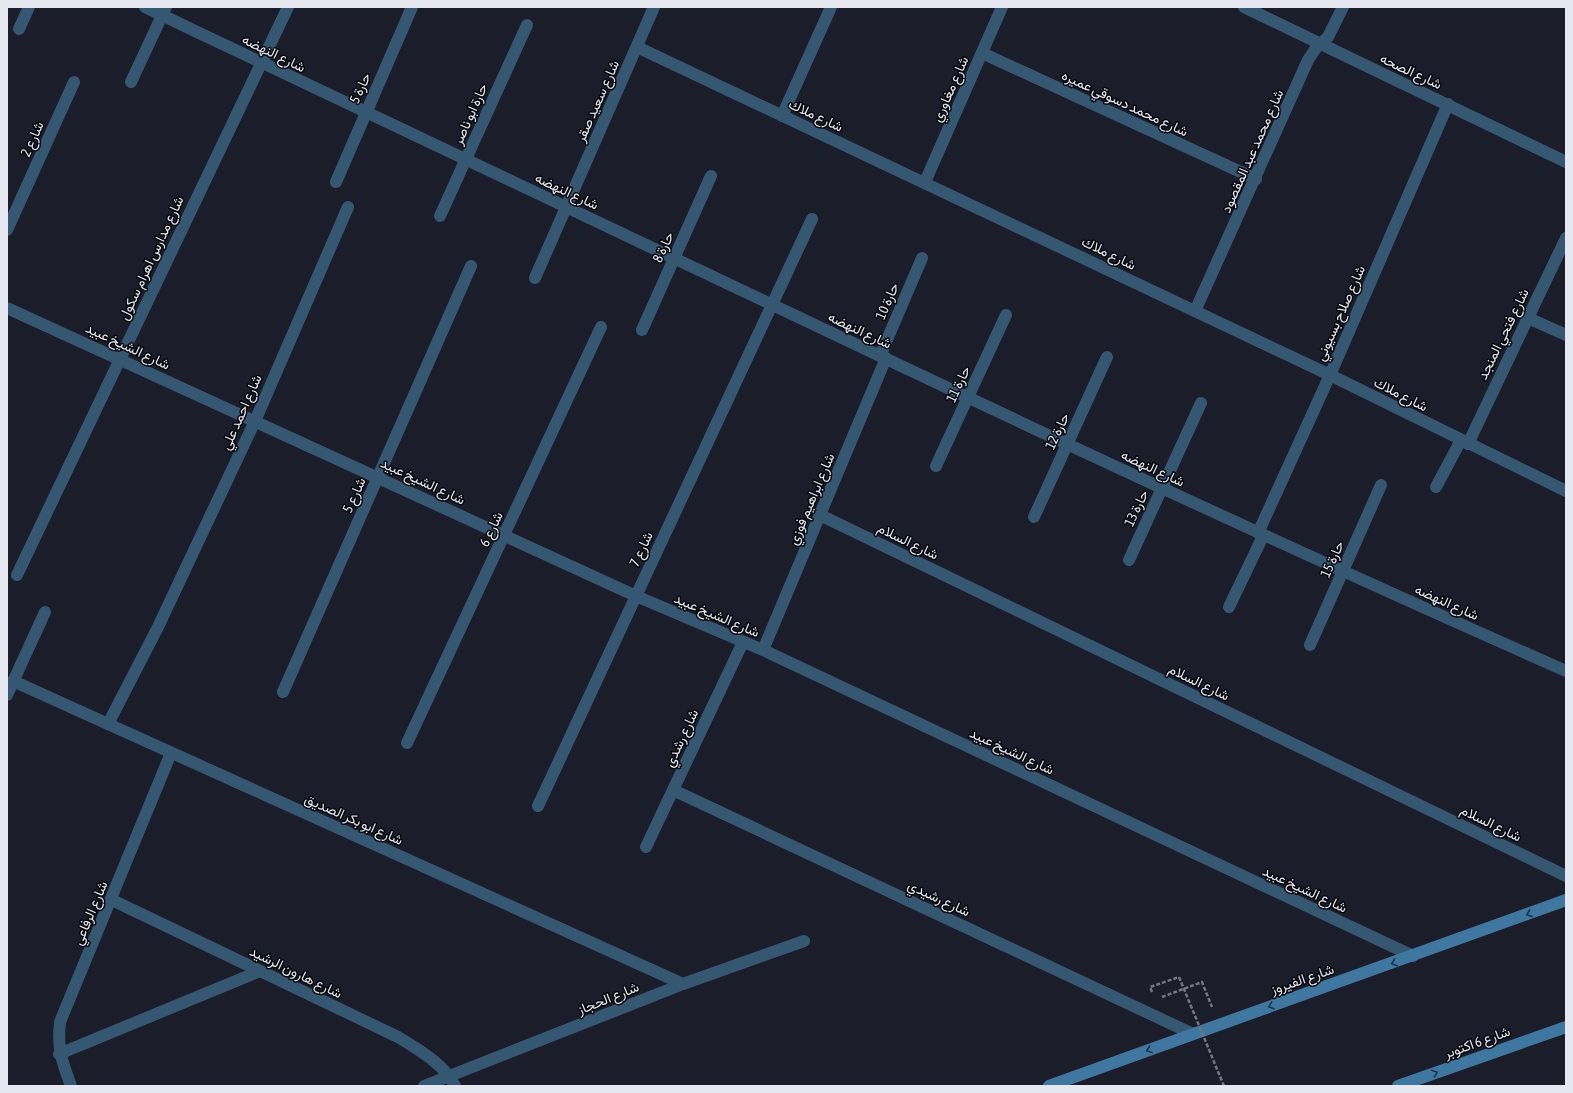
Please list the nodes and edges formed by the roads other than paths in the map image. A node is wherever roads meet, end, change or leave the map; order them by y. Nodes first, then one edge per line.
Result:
1 (29, 7) edge
2 (145, 7) edge
3 (288, 7) edge
4 (412, 7) edge
5 (654, 7) edge
6 (831, 7) edge
7 (1002, 7) edge
8 (1244, 7) edge
9 (1343, 7) edge
10 (164, 11) edge
11 (527, 25) dead end
12 (19, 29) dead end
13 (1321, 44) junction
14 (637, 47) junction
15 (982, 53) junction
16 (261, 63) junction
17 (74, 82) dead end
18 (131, 82) dead end
19 (1448, 104) junction
20 (365, 113) junction
21 (782, 116) junction
22 (466, 160) junction
23 (1566, 162) edge
24 (711, 176) dead end
25 (1256, 179) junction
26 (336, 182) dead end
27 (925, 182) junction
28 (348, 207) dead end
29 (566, 207) junction
30 (440, 216) dead end
31 (812, 219) dead end
32 (7, 230) edge
33 (1566, 238) edge
34 (674, 258) junction
35 (922, 258) dead end
36 (471, 266) dead end
37 (535, 278) dead end
38 (771, 305) junction
39 (7, 308) edge
40 (1195, 311) junction
41 (1006, 315) dead end
42 (1528, 318) junction
43 (601, 326) dead end
44 (642, 330) dead end
45 (1566, 335) edge
46 (883, 357) junction
47 (1108, 357) dead end
48 (120, 359) junction
49 (1330, 375) junction
50 (968, 397) junction
51 (1201, 403) dead end
52 (255, 421) junction
53 (1464, 442) junction
54 (1068, 444) junction
55 (936, 466) dead end
56 (378, 477) junction
57 (1381, 485) dead end
58 (1436, 487) dead end
59 (1161, 488) junction
60 (1566, 491) edge
61 (820, 515) junction
62 (1034, 517) dead end
63 (1261, 534) junction
64 (504, 535) junction
65 (1129, 560) dead end
66 (1343, 572) junction
67 (18, 575) dead end
68 (636, 596) junction
69 (1230, 607) dead end
70 (45, 612) dead end
71 (743, 642) junction
72 (1310, 645) dead end
73 (763, 650) junction
74 (1566, 671) edge
75 (13, 681) junction
76 (283, 692) dead end
77 (7, 694) edge
78 (108, 724) junction
79 (407, 743) dead end
80 (171, 753) junction
81 (673, 790) junction
82 (538, 806) dead end
83 (646, 847) dead end
84 (1566, 876) edge
85 (112, 900) junction
86 (1566, 900) edge
87 (804, 941) dead end
88 (1413, 956) junction
89 (260, 971) junction
90 (683, 984) junction
91 (1566, 1027) edge
92 (1193, 1034) junction
93 (59, 1054) junction
94 (453, 1081) edge
95 (71, 1086) edge
96 (424, 1086) edge
97 (1049, 1086) edge
98 (1398, 1086) edge

1 - 12 street
2 - 10 street, شارع النهضه
3 - 16 street, شارع مدارس اهرام سكول
4 - 20 street, حارة 5
5 - 14 street, شارع سعيد صقر
6 - 21 street
7 - 15 street, شارع مغاوري
8 - 13 street, شارع الصحه
9 - 13 street, شارع محمد عبد المقصود
10 - 16 street, شارع النهضه
10 - 18 street
11 - 22 street, حارة ابو ناصر
13 - 19 street, شارع الصحه
13 - 25 street, شارع محمد عبد المقصود
14 - 21 street, شارع ملاك
14 - 29 street, شارع سعيد صقر
15 - 25 street, شارع محمد دسوقي عميره
15 - 27 street, شارع مغاوري
16 - 20 street, شارع النهضه
16 - 48 street, شارع مدارس اهرام سكول
17 - 32 street, شارع 2
19 - 23 street, شارع الصحه
19 - 49 street, شارع صلاح بسيوني
20 - 22 street, شارع النهضه
20 - 26 street, حارة 5
21 - 27 street, شارع ملاك
22 - 29 street, شارع النهضه
22 - 30 street, حارة ابو ناصر
24 - 34 street, حارة 8
25 - 40 street, شارع محمد عبد المقصود
27 - 40 street, شارع ملاك
28 - 52 street, شارع احمد علي
29 - 34 street, شارع النهضه
29 - 37 street, شارع سعيد صقر
31 - 38 street, شارع 7
33 - 42 street, شارع فتحي المنجد
34 - 38 street, شارع النهضه
34 - 44 street, حارة 8
35 - 46 street, حارة 10
36 - 56 street, شارع 5
38 - 46 street, شارع النهضه
38 - 68 street, شارع 7
39 - 48 street, شارع الشيخ عبيد
40 - 49 street, شارع ملاك
41 - 50 street, حارة 11
42 - 45 street
42 - 53 street, شارع فتحي المنجد
43 - 64 street, شارع 6
46 - 50 street, شارع النهضه
46 - 61 street, شارع ابراهيم فوزي
47 - 54 street, حارة 12
48 - 52 street, شارع الشيخ عبيد
48 - 67 street, شارع مدارس اهرام سكول
49 - 53 street, شارع ملاك
49 - 63 street, شارع صلاح بسيوني
50 - 54 street, شارع النهضه
50 - 55 street, حارة 11
51 - 59 street, حارة 13
52 - 56 street, شارع الشيخ عبيد
52 - 78 street, شارع احمد علي
53 - 58 street, شارع فتحي المنجد
53 - 60 street, شارع ملاك
54 - 59 street, شارع النهضه
54 - 62 street, حارة 12
56 - 64 street, شارع الشيخ عبيد
56 - 76 street, شارع 5
57 - 66 street, حارة 15
59 - 63 street, شارع النهضه
59 - 65 street, حارة 13
61 - 73 street, شارع ابراهيم فوزي
61 - 84 street, شارع السلام
63 - 66 street, شارع النهضه
63 - 69 street, شارع صلاح بسيوني
64 - 68 street, شارع الشيخ عبيد
64 - 79 street, شارع 6
66 - 72 street, حارة 15
66 - 74 street, شارع النهضه
68 - 71 street, شارع الشيخ عبيد
68 - 82 street, شارع 7
70 - 75 street
71 - 73 street, شارع الشيخ عبيد
71 - 81 street, شارع رشدي
73 - 88 street, شارع الشيخ عبيد
75 - 77 street
75 - 78 street, شارع ابو بكر الصديق
78 - 80 street, شارع ابو بكر الصديق
80 - 85 street, شارع الرفاعي
80 - 90 street, شارع ابو بكر الصديق
81 - 83 street, شارع رشدي
81 - 92 street, شارع رشيدي
85 - 89 street, شارع هارون الرشيد
85 - 93 street, شارع الرفاعي
86 -> 88 main road, شارع الفيروز
87 - 90 street, شارع الحجاز
88 -> 92 main road, شارع الفيروز
89 - 93 street
89 - 94 street, شارع هارون الرشيد
90 - 94 street, شارع الحجاز
98 -> 91 main road, شارع 6 اكتوبر
92 -> 97 main road, شارع الفيروز
93 - 95 street, شارع الرفاعي
94 - 96 street, شارع الحجاز

